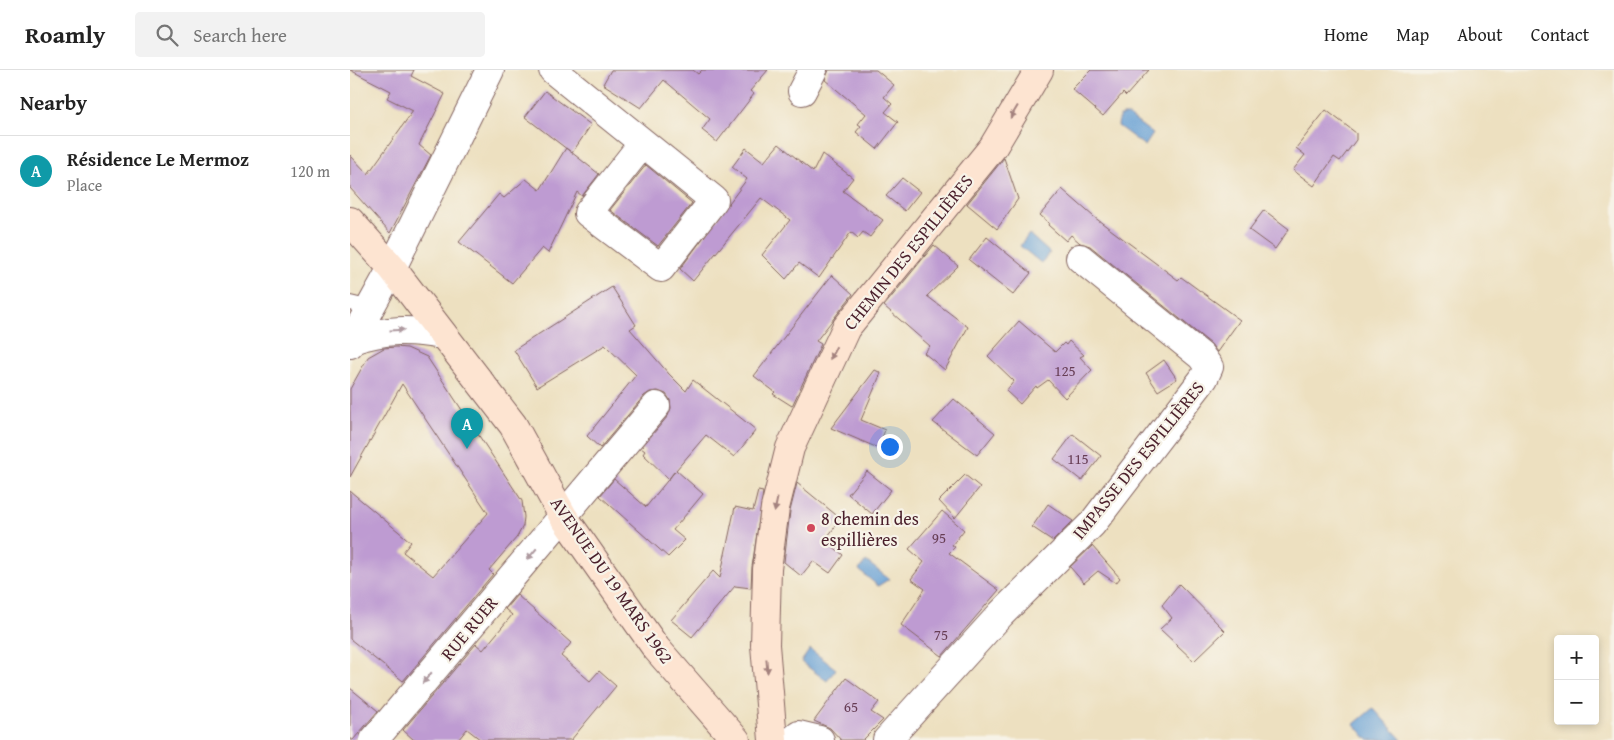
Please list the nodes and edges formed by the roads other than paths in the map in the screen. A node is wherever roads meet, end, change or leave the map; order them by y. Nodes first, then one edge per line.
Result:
1 (490, 70) edge
2 (553, 70) edge
3 (1039, 70) edge
4 (643, 143) junction
5 (350, 221) edge
6 (1080, 258) dead end
7 (392, 268) junction
8 (360, 305) edge
9 (444, 335) junction
10 (351, 342) edge
11 (656, 406) dead end
12 (563, 516) junction
13 (374, 740) edge
14 (736, 740) edge
15 (773, 740) edge
16 (793, 740) edge
17 (820, 740) edge
18 (887, 740) edge

1 - 7 street
2 - 4 street
3 -> 15 street, CHEMIN DES ESPILLIÈRES
4 - 4 street
5 - 7 street, AVENUE DU 19 MARS 1962
6 - 18 street, IMPASSE DES ESPILLIÈRES
7 - 8 street
7 - 9 street, AVENUE DU 19 MARS 1962
8 - 10 street
10 -> 9 street
9 - 12 street, AVENUE DU 19 MARS 1962
11 - 12 street, RUE RUER
12 -> 13 street, RUE RUER
12 - 14 street, AVENUE DU 19 MARS 1962
16 - 17 street

